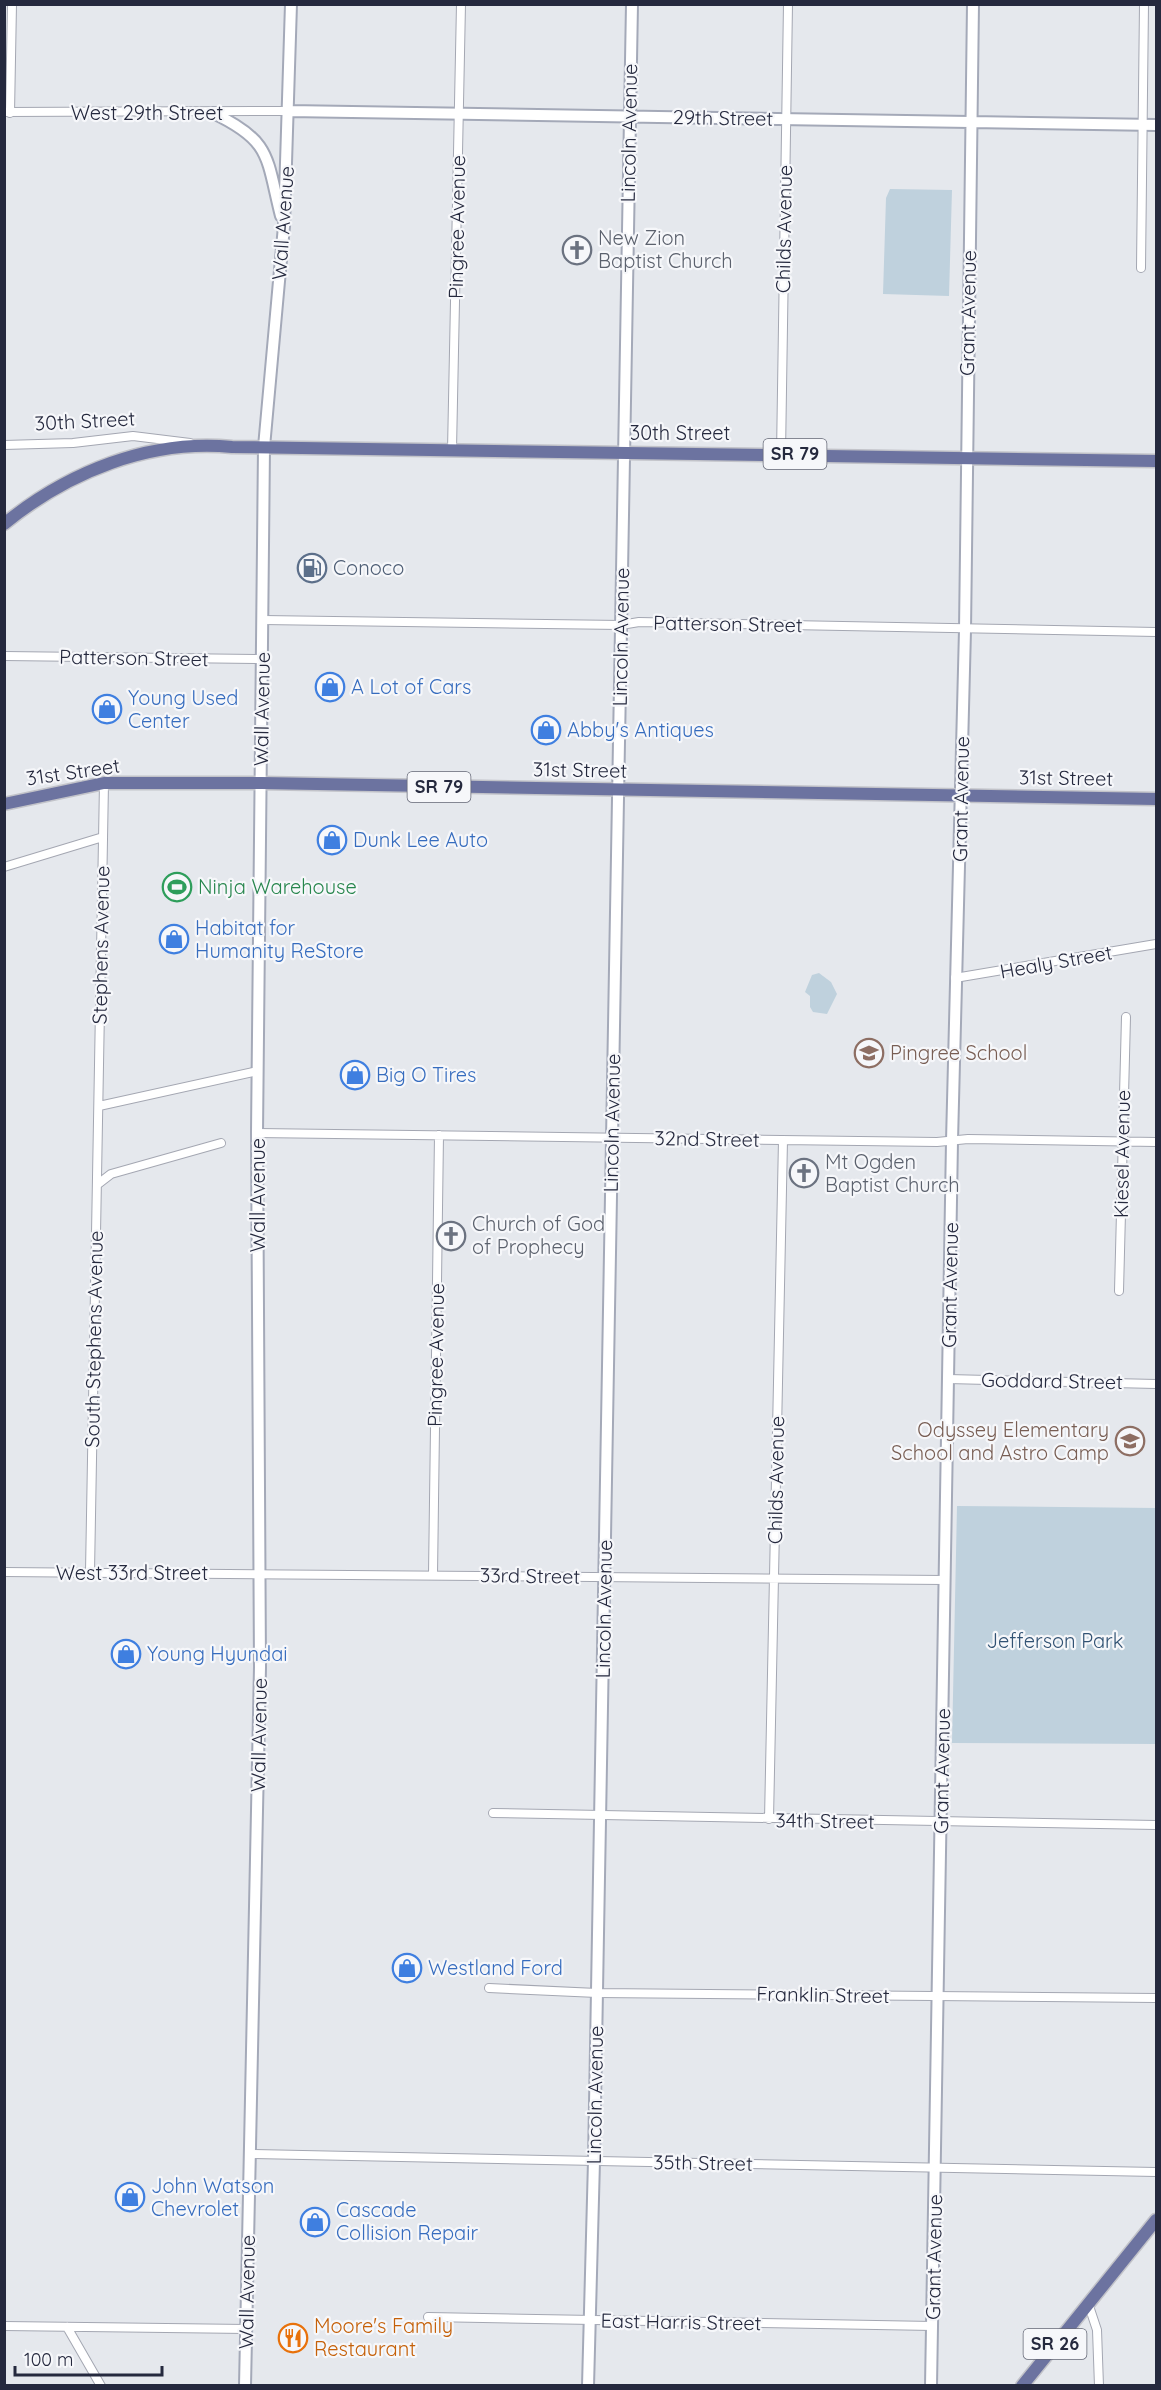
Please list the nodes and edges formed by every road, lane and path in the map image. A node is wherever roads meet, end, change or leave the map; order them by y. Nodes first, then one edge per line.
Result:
1 (12, 4) edge
2 (291, 4) edge
3 (461, 4) edge
4 (632, 4) edge
5 (788, 4) edge
6 (973, 4) edge
7 (1144, 4) edge
8 (289, 111) junction
9 (7, 112) edge
10 (213, 113) junction
11 (459, 114) junction
12 (630, 116) junction
13 (786, 119) junction
14 (970, 122) junction
15 (1143, 125) junction
16 (1156, 125) edge
17 (284, 226) junction
18 (1141, 268) dead end
19 (4, 444) edge
20 (203, 444) junction
21 (264, 447) junction
22 (452, 450) junction
23 (624, 452) junction
24 (781, 454) junction
25 (966, 457) junction
26 (1156, 461) edge
27 (4, 524) edge
28 (263, 620) junction
29 (621, 625) junction
30 (965, 630) junction
31 (1156, 632) edge
32 (4, 657) edge
33 (263, 659) junction
34 (104, 783) junction
35 (262, 783) junction
36 (617, 790) junction
37 (961, 796) junction
38 (1156, 799) edge
39 (4, 804) edge
40 (103, 837) junction
41 (4, 867) edge
42 (1156, 945) edge
43 (955, 978) junction
44 (1125, 1017) dead end
45 (258, 1071) junction
46 (99, 1106) junction
47 (257, 1133) junction
48 (439, 1136) junction
49 (612, 1138) junction
50 (783, 1140) junction
51 (952, 1141) junction
52 (1123, 1141) junction
53 (1156, 1142) edge
54 (221, 1143) dead end
55 (98, 1185) junction
56 (1119, 1291) dead end
57 (948, 1379) junction
58 (1156, 1384) edge
59 (4, 1572) edge
60 (90, 1572) junction
61 (260, 1574) junction
62 (433, 1575) junction
63 (604, 1577) junction
64 (774, 1578) junction
65 (945, 1580) junction
66 (493, 1813) dead end
67 (600, 1816) junction
68 (769, 1819) junction
69 (941, 1823) junction
70 (1156, 1825) edge
71 (489, 1988) dead end
72 (597, 1993) junction
73 (939, 1996) junction
74 (1156, 1998) edge
75 (249, 2154) junction
76 (594, 2161) junction
77 (936, 2167) junction
78 (1156, 2172) edge
79 (1156, 2220) edge
80 (1088, 2303) junction
81 (428, 2317) dead end
82 (590, 2320) junction
83 (4, 2326) edge
84 (933, 2326) junction
85 (67, 2327) junction
86 (247, 2329) junction
87 (101, 2385) edge
88 (245, 2385) edge
89 (588, 2385) edge
90 (931, 2385) edge
91 (1022, 2385) edge
92 (1099, 2385) edge

1 - 9 street
2 - 8 street, Wall Avenue
3 - 11 street, Pingree Avenue
4 - 12 street, Lincoln Avenue
5 - 13 street, Childs Avenue
6 - 14 street, Grant Avenue
7 - 15 street
8 - 10 street, West 29th Street
8 - 11 street, 29th Street
8 - 17 street, Wall Avenue
9 - 10 street, West 29th Street
10 - 17 street
11 - 12 street, 29th Street
11 - 22 street, Pingree Avenue
12 - 13 street, 29th Street
12 - 23 street, Lincoln Avenue
13 - 14 street, 29th Street
13 - 24 street, Childs Avenue
14 - 15 street, 29th Street
14 - 25 street, Grant Avenue
15 - 16 street, 29th Street
15 - 18 street
17 - 21 street, Wall Avenue
19 - 20 street, 30th Street
20 - 21 main road, 30th Street / SR 79
20 - 27 main road, 30th Street / SR 79
21 - 22 main road, 30th Street / SR 79
21 - 28 street, Wall Avenue
22 - 23 main road, 30th Street / SR 79
23 - 24 main road, 30th Street / SR 79
23 - 29 street, Lincoln Avenue
24 - 25 main road, 30th Street / SR 79
25 - 26 main road, 30th Street / SR 79
25 - 30 street, Grant Avenue
28 - 29 street, Patterson Street
28 - 33 street, Wall Avenue
29 - 30 street, Patterson Street
29 - 36 street, Lincoln Avenue
30 - 31 street, Patterson Street
30 - 37 street, Grant Avenue
32 - 33 street, Patterson Street
33 - 35 street, Wall Avenue
34 - 35 main road, 31st Street / SR 79
34 - 39 main road, 31st Street / SR 79
34 - 40 street, Stephens Avenue
35 - 36 main road, 31st Street / SR 79
35 - 45 street, Wall Avenue
36 - 37 main road, 31st Street / SR 79
36 - 49 street, Lincoln Avenue
37 - 38 main road, 31st Street / SR 79
37 - 43 street, Grant Avenue
40 - 41 street
40 - 46 street, Stephens Avenue
42 - 43 street, Healy Street
43 - 51 street, Grant Avenue
44 - 52 street, Kiesel Avenue
45 - 46 street
45 - 47 street, Wall Avenue
46 - 55 street, South Stephens Avenue
47 - 48 street, 32nd Street
47 - 61 street, Wall Avenue
48 - 49 street, 32nd Street
48 - 62 street, Pingree Avenue
49 - 50 street, 32nd Street
49 - 63 street, Lincoln Avenue
50 - 51 street, 32nd Street
50 - 64 street, Childs Avenue
51 - 52 street, 32nd Street
51 - 57 street, Grant Avenue
52 - 53 street, 32nd Street
52 - 56 street, Kiesel Avenue
54 - 55 street
55 - 60 street, South Stephens Avenue
57 - 58 street, Goddard Street
57 - 65 street, Grant Avenue
59 - 60 street, West 33rd Street
60 - 61 street, West 33rd Street
61 - 62 street, 33rd Street
61 - 75 street, Wall Avenue
62 - 63 street, 33rd Street
63 - 64 street, 33rd Street
63 - 67 street, Lincoln Avenue
64 - 65 street, 33rd Street
64 - 68 street, Childs Avenue
65 - 69 street, Grant Avenue
66 - 67 street, 34th Street
67 - 68 street, 34th Street
67 - 72 street, Lincoln Avenue
68 - 69 street, 34th Street
69 - 70 street, 34th Street
69 - 73 street, Grant Avenue
71 - 72 street, Franklin Street
72 - 73 street, Franklin Street
72 - 76 street, Lincoln Avenue
73 - 74 street, Franklin Street
73 - 77 street, Grant Avenue
75 - 76 street, 35th Street
75 - 86 street, Wall Avenue
76 - 77 street, 35th Street
76 - 82 street, Lincoln Avenue
77 - 78 street, 35th Street
77 - 84 street, Grant Avenue
79 - 80 main road, SR 26
80 - 91 main road, SR 26
80 - 92 street
81 - 82 street, East Harris Street
82 - 84 street, East Harris Street
82 - 89 street, Lincoln Avenue
83 - 85 street
84 - 90 street, Grant Avenue
85 - 86 street
85 - 87 street
86 - 88 street, Wall Avenue

